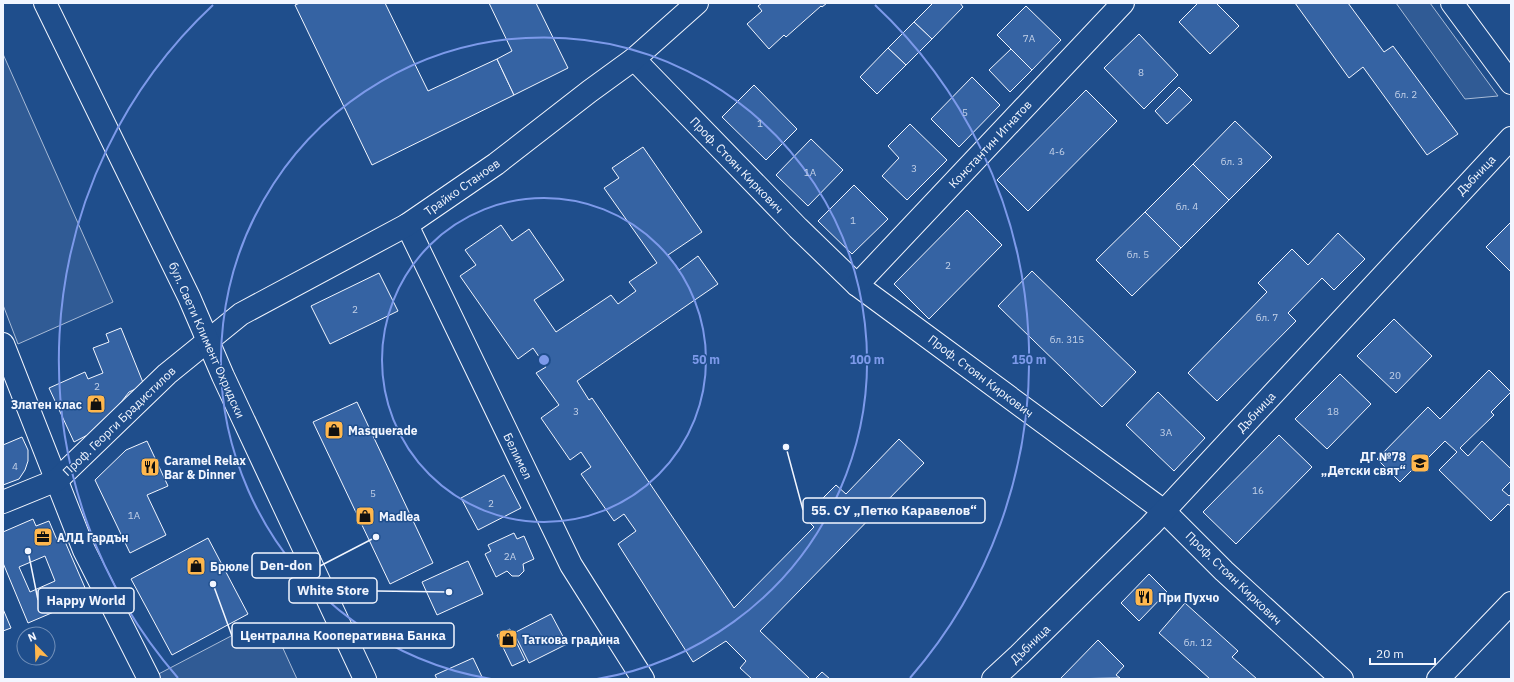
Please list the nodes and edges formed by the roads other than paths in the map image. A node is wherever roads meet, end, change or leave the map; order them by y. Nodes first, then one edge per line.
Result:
1 (45, 3) edge
2 (697, 3) edge
3 (1123, 3) edge
4 (1452, 3) edge
5 (634, 59) junction
6 (1511, 83) edge
7 (1511, 138) edge
8 (407, 225) junction
9 (858, 285) junction
10 (208, 340) junction
11 (3, 344) edge
12 (57, 480) junction
13 (3, 502) edge
14 (1164, 511) junction
15 (1511, 603) edge
16 (149, 679) edge
17 (365, 679) edge
18 (643, 679) edge
19 (994, 679) edge
20 (1342, 679) edge
21 (1438, 679) edge

1 - 10 street, бул. Свети Климент Охридски
2 - 5 street, Трайко Станоев
3 - 9 street, Константин Игнатов
4 - 6 street
5 - 8 street, Трайко Станоев
5 - 9 street, Проф. Стоян Киркович
7 - 14 street, Дъбница
8 - 10 street, Трайко Станоев
8 - 18 street, Белимел
9 - 14 street, Проф. Стоян Киркович
10 - 12 street, Проф. Георги Брадистилов
10 - 17 street, бул. Свети Климент Охридски
11 - 12 street
12 - 13 street, Проф. Георги Брадистилов
12 - 16 street
14 - 19 street, Дъбница
14 - 20 street, Проф. Стоян Киркович
15 - 21 street

